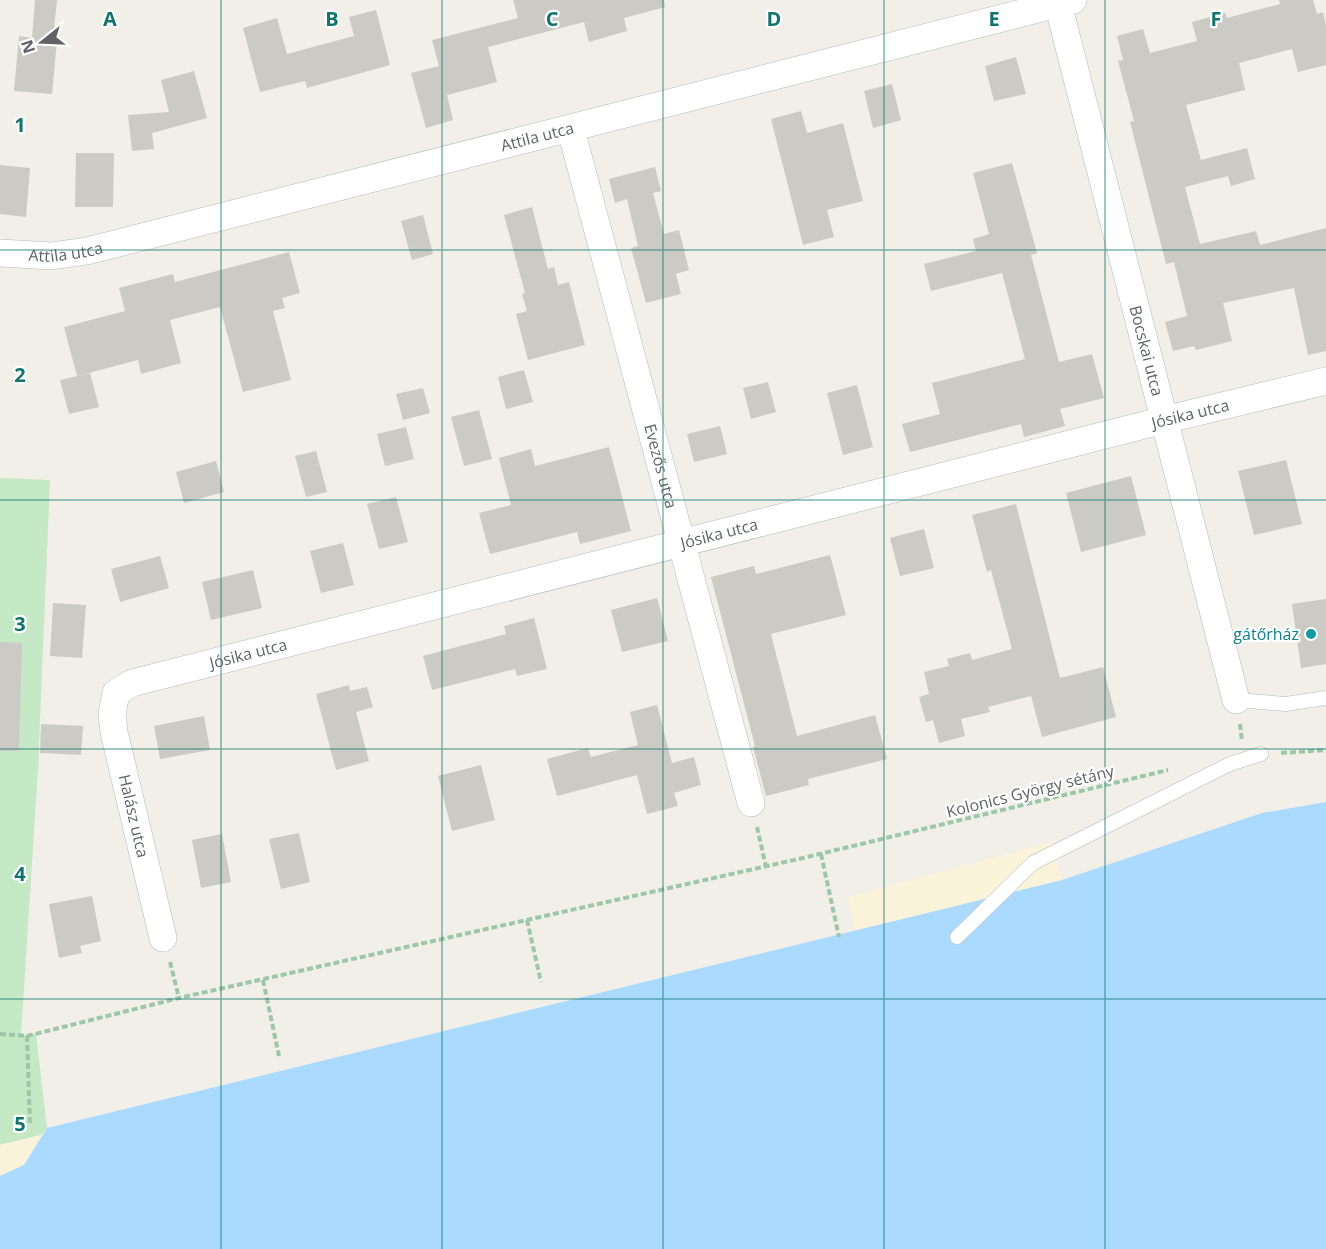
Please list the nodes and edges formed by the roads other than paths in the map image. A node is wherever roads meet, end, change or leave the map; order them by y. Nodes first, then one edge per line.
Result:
1 (1063, 1) edge
2 (571, 130) junction
3 (0, 254) edge
4 (1326, 381) edge
5 (1164, 420) junction
6 (682, 544) junction
7 (116, 693) joint
8 (1326, 698) edge
9 (1236, 700) joint
10 (1261, 754) dead end
11 (751, 803) road end
12 (957, 937) dead end
13 (164, 938) road end

1 - 2 street, Attila utca
1 - 5 street, Bocskai utca
2 - 3 street, Attila utca
2 - 6 street, Evezős utca
4 - 5 street, Jósika utca
5 - 6 street, Jósika utca
5 - 9 street, Bocskai utca
6 - 7 street, Jósika utca
6 - 11 street, Evezős utca
7 - 13 street, Halász utca
8 - 9 lane
10 - 12 lane

